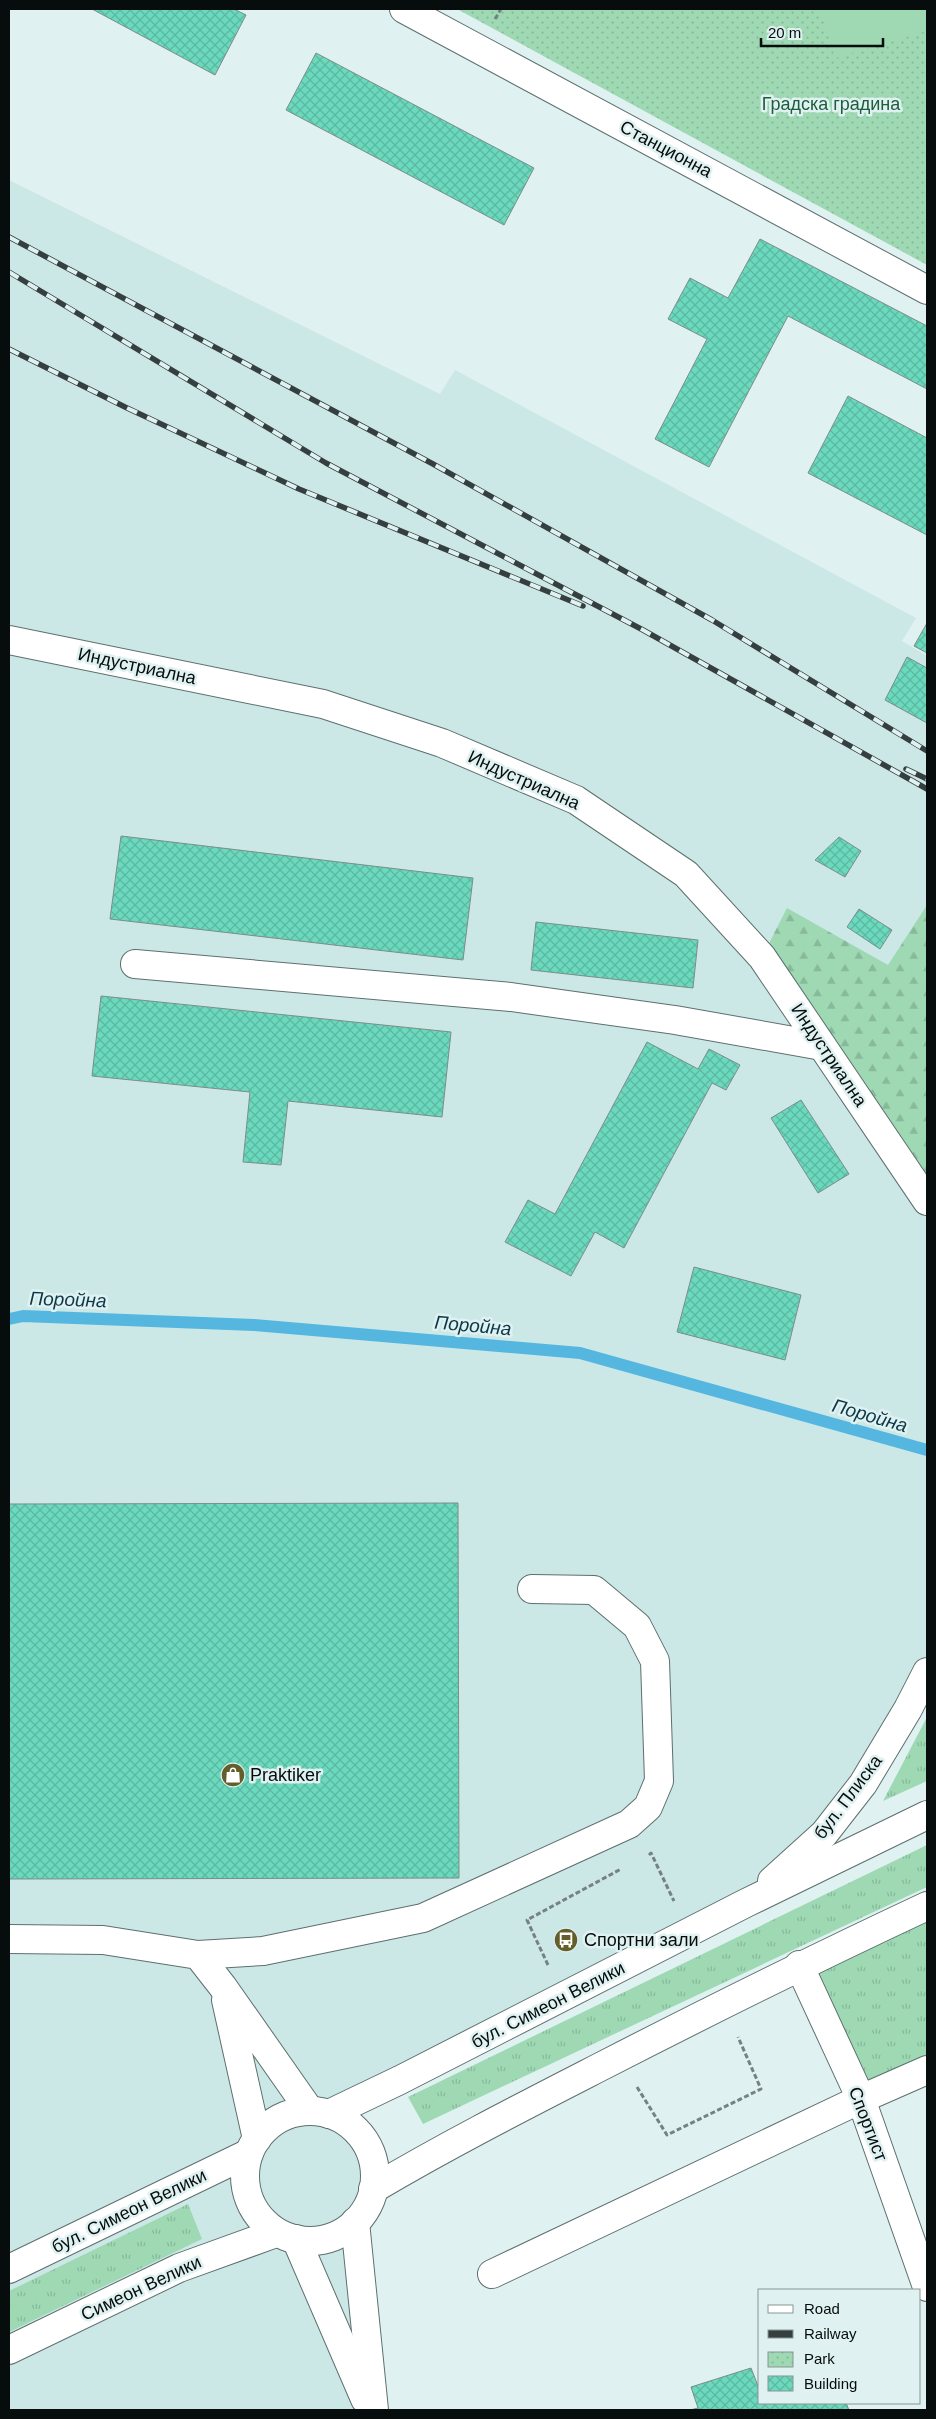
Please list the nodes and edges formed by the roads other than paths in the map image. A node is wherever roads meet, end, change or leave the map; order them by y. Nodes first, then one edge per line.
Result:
1 (404, 9) edge
2 (927, 290) edge
3 (9, 640) edge
4 (135, 964) dead end
5 (822, 1046) junction
6 (927, 1200) edge
7 (532, 1589) dead end
8 (927, 1672) edge
9 (927, 1815) edge
10 (746, 1903) junction
11 (927, 1906) edge
12 (9, 1939) edge
13 (198, 1955) junction
14 (800, 1965) junction
15 (223, 1986) junction
16 (927, 2070) edge
17 (860, 2099) junction
18 (319, 2112) junction
19 (253, 2146) junction
20 (374, 2189) junction
21 (356, 2222) junction
22 (286, 2236) junction
23 (9, 2269) edge
24 (492, 2274) dead end
25 (927, 2287) edge
26 (9, 2350) edge
27 (370, 2410) edge
28 (374, 2410) edge

1 - 2 main road, Станционна
3 - 5 main road, Индустриална
4 - 5 main road
5 - 6 main road, Индустриална
7 - 13 main road
8 - 10 main road, бул. Плиска
9 - 10 main road, бул. Симеон Велики
10 - 18 main road, бул. Симеон Велики
11 - 14 main road
12 - 13 main road
13 - 15 main road
14 - 17 main road, Спортист
14 - 20 main road
15 - 18 main road
15 - 19 main road
16 - 17 main road
17 - 24 main road
17 - 25 main road, Спортист
18 - 19 main road
18 - 20 main road
19 - 22 main road
19 - 23 main road, бул. Симеон Велики
20 - 21 main road
21 - 22 main road
21 - 28 main road
22 - 26 main road, Симеон Велики
22 - 27 main road

